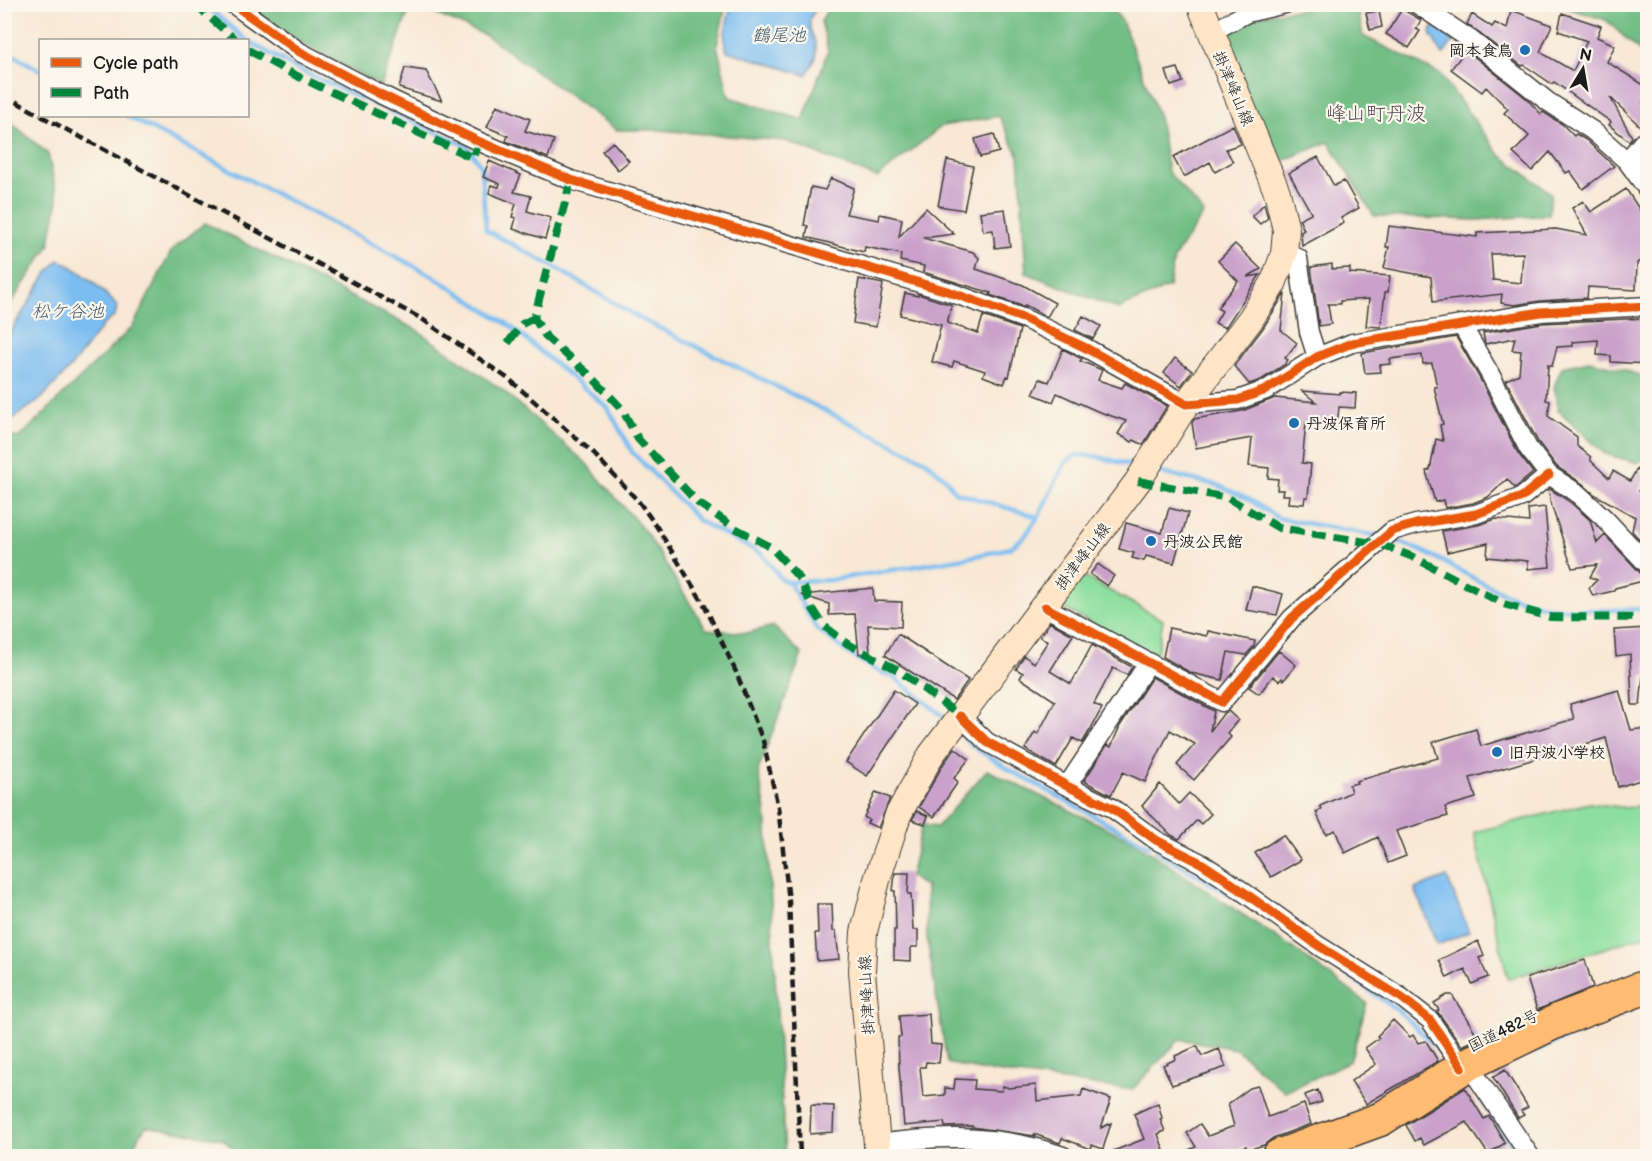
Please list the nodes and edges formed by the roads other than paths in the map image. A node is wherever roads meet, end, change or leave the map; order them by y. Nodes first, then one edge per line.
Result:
1 (233, 4) edge
2 (1200, 4) edge
3 (1285, 4) edge
4 (1417, 4) edge
5 (1211, 32) junction
6 (1647, 144) edge
7 (1627, 161) junction
8 (1647, 190) edge
9 (1284, 255) junction
10 (1647, 306) edge
11 (1461, 324) junction
12 (1317, 357) junction
13 (1186, 404) junction
14 (1550, 475) junction
15 (1647, 565) edge
16 (1045, 607) junction
17 (1149, 662) junction
18 (956, 722) junction
19 (1067, 786) junction
20 (1647, 986) edge
21 (1465, 1066) junction
22 (877, 1150) edge
23 (1063, 1156) edge
24 (1279, 1156) edge
25 (1530, 1156) edge

1 - 13 street
2 - 5 main road, 掛津峰山線
3 - 5 street
4 - 7 street
5 - 9 main road, 掛津峰山線
6 - 7 street
7 - 8 street
9 - 12 street
9 - 13 main road, 掛津峰山線
10 - 11 street
11 - 12 street
11 - 14 street
12 - 13 street
13 - 16 main road, 掛津峰山線
14 - 15 street
14 - 17 street
16 - 17 street
16 - 18 main road, 掛津峰山線
17 - 19 street
18 - 19 street
18 - 22 main road, 掛津峰山線
19 - 21 street
20 - 21 highway, 国道482号
21 - 24 highway, 国道482号
21 - 25 street
22 - 23 street

